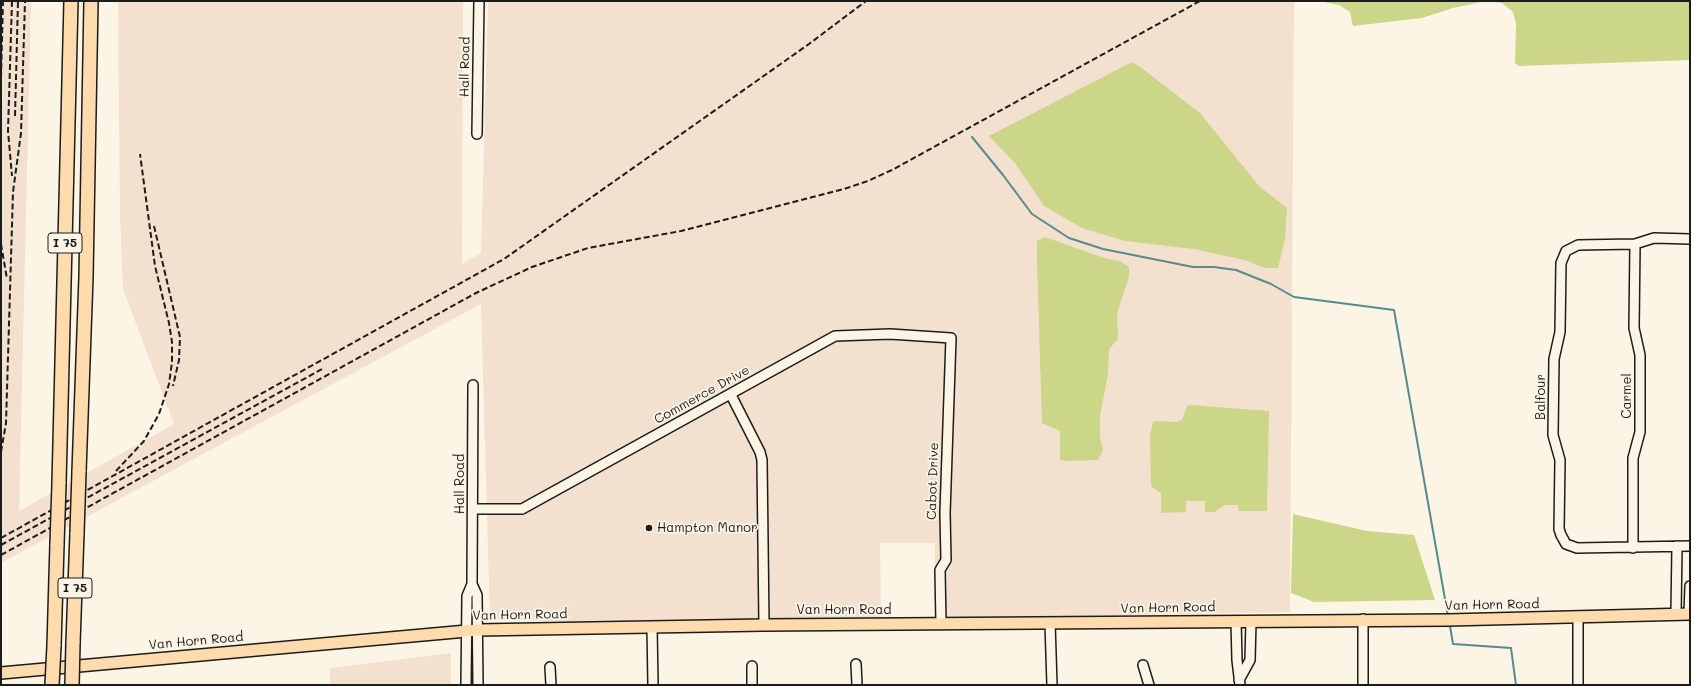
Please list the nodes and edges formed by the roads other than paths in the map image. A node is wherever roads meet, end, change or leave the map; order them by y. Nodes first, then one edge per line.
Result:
1 (71, 1) edge
2 (91, 1) edge
3 (479, 1) edge
4 (477, 134) dead end
5 (1690, 239) edge
6 (1635, 244) junction
7 (951, 338) joint
8 (473, 385) dead end
9 (731, 395) junction
10 (474, 509) junction
11 (1677, 546) junction
12 (1690, 546) edge
13 (1633, 548) junction
14 (472, 584) junction
15 (1690, 586) edge
16 (1676, 614) junction
17 (1690, 614) edge
18 (1578, 617) junction
19 (1363, 619) junction
20 (1236, 621) junction
21 (1251, 621) junction
22 (1050, 623) junction
23 (941, 624) junction
24 (764, 625) junction
25 (652, 627) junction
26 (478, 630) junction
27 (466, 631) junction
28 (856, 664) dead end
29 (1143, 665) dead end
30 (752, 666) dead end
31 (550, 667) dead end
32 (1, 673) edge
33 (1240, 683) edge
34 (52, 685) edge
35 (72, 685) edge
36 (466, 685) edge
37 (478, 685) edge
38 (551, 685) edge
39 (653, 685) edge
40 (752, 685) edge
41 (857, 685) edge
42 (1052, 685) edge
43 (1149, 685) edge
44 (1363, 685) edge
45 (1578, 685) edge

1 - 34 highway, I 75, bridge
2 - 35 highway, I 75, bridge
3 - 4 street, Hall Road
5 - 6 street, Balfour
6 - 13 street, Carmel
6 - 13 street, Balfour
7 - 9 street, Commerce Drive
7 - 23 street, Cabot Drive
8 - 10 street, Hall Road
9 - 10 street, Commerce Drive
9 - 24 street
10 - 14 street, Hall Road
11 - 12 street, Balfour
11 - 13 street, Balfour
11 - 16 street
14 - 26 street, Hall Road
14 - 27 street, Hall Road
15 - 17 street
16 - 17 main road, Van Horn Road
16 - 18 main road, Van Horn Road
18 - 19 main road, Van Horn Road
18 - 45 street
19 - 21 main road, Van Horn Road
19 - 44 street
20 - 21 main road, Van Horn Road
20 - 22 main road, Van Horn Road
20 - 33 street
21 - 33 street
22 - 23 main road, Van Horn Road
22 - 42 street
23 - 24 main road, Van Horn Road
24 - 25 main road, Van Horn Road
25 - 26 main road, Van Horn Road
25 - 39 street
26 - 27 main road, Van Horn Road
26 - 37 street, Hall Road
27 - 32 main road, Van Horn Road
27 - 36 street, Hall Road
28 - 41 street
29 - 43 street
30 - 40 street
31 - 38 street

